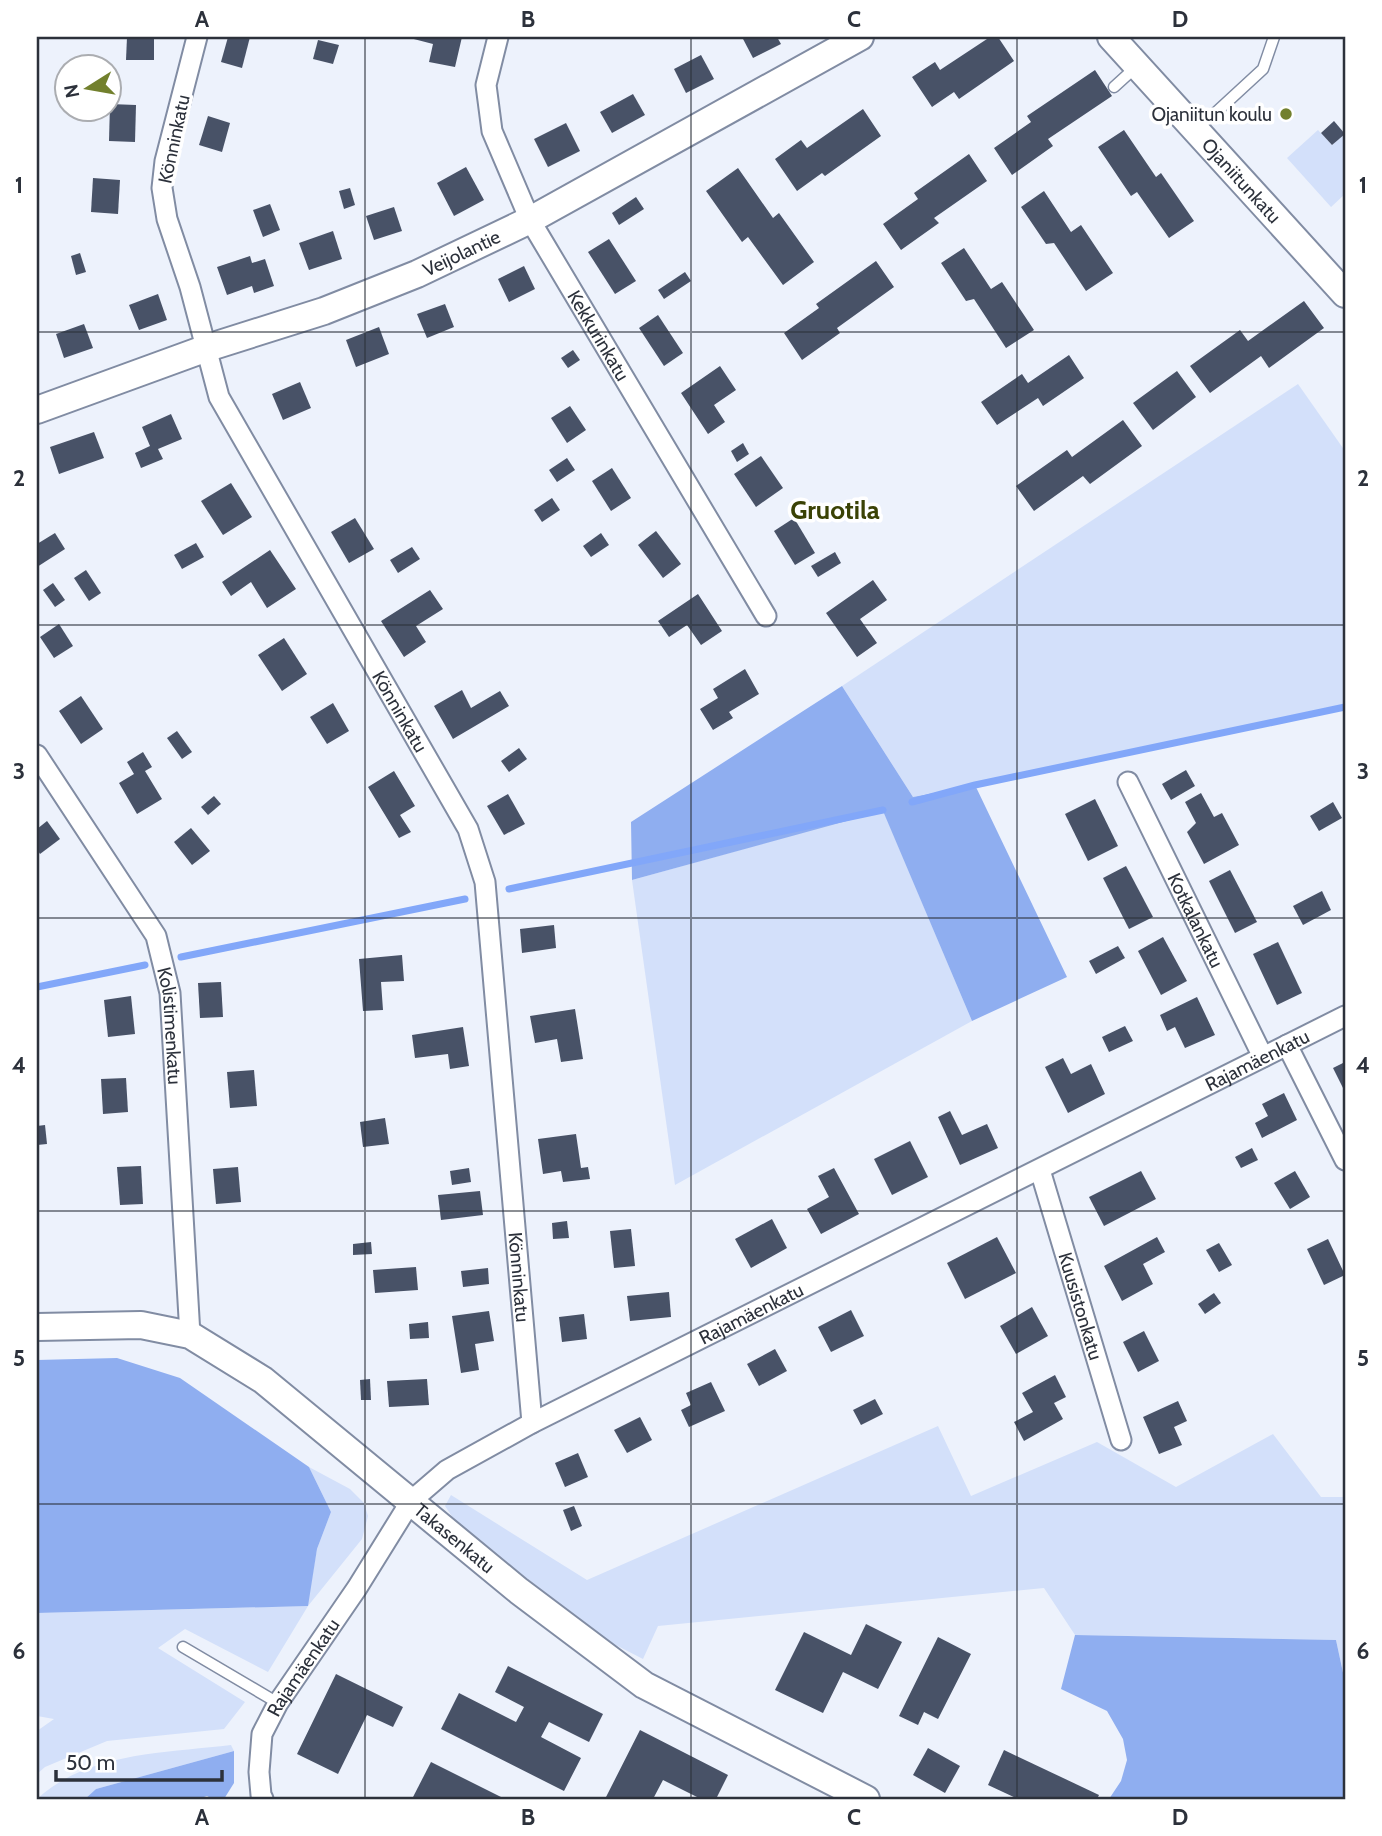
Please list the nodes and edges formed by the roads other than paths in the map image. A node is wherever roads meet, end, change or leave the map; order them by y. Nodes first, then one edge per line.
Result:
1 (197, 37) edge
2 (498, 37) edge
3 (860, 37) edge
4 (1111, 37) edge
5 (1274, 37) edge
6 (1137, 67) junction
7 (1114, 87) dead end
8 (1194, 129) junction
9 (530, 220) junction
10 (1345, 294) edge
11 (207, 348) junction
12 (37, 410) edge
13 (766, 616) dead end
14 (37, 755) edge
15 (1128, 782) dead end
16 (1345, 1016) edge
17 (1287, 1045) junction
18 (1263, 1057) junction
19 (1345, 1160) edge
20 (1041, 1170) junction
21 (37, 1326) edge
22 (190, 1335) junction
23 (532, 1423) junction
24 (1121, 1440) dead end
25 (411, 1501) junction
26 (183, 1647) dead end
27 (278, 1703) junction
28 (263, 1799) edge
29 (866, 1799) edge

1 - 11 street, Könninkatu
2 - 9 street, Kekkurinkatu
3 - 9 street, Veijolantie
4 - 6 street, Ojaniitunkatu
5 - 8 lane
6 - 7 lane
6 - 8 street, Ojaniitunkatu
8 - 10 street, Ojaniitunkatu
9 - 11 street, Veijolantie
9 - 13 street, Kekkurinkatu
11 - 12 street, Veijolantie
11 - 23 street, Könninkatu
14 - 22 street, Kolistimenkatu
15 - 18 street, Kotkalankatu
16 - 17 street, Rajamäenkatu
17 - 18 street, Rajamäenkatu
17 - 19 street
18 - 20 street, Rajamäenkatu
20 - 23 street, Rajamäenkatu
20 - 24 street, Kuusistonkatu
21 - 22 street, Takasenkatu
22 - 25 street, Takasenkatu
23 - 25 street, Rajamäenkatu
25 - 27 street, Rajamäenkatu
25 - 29 street, Takasenkatu
26 - 27 lane
27 - 28 street, Rajamäenkatu

